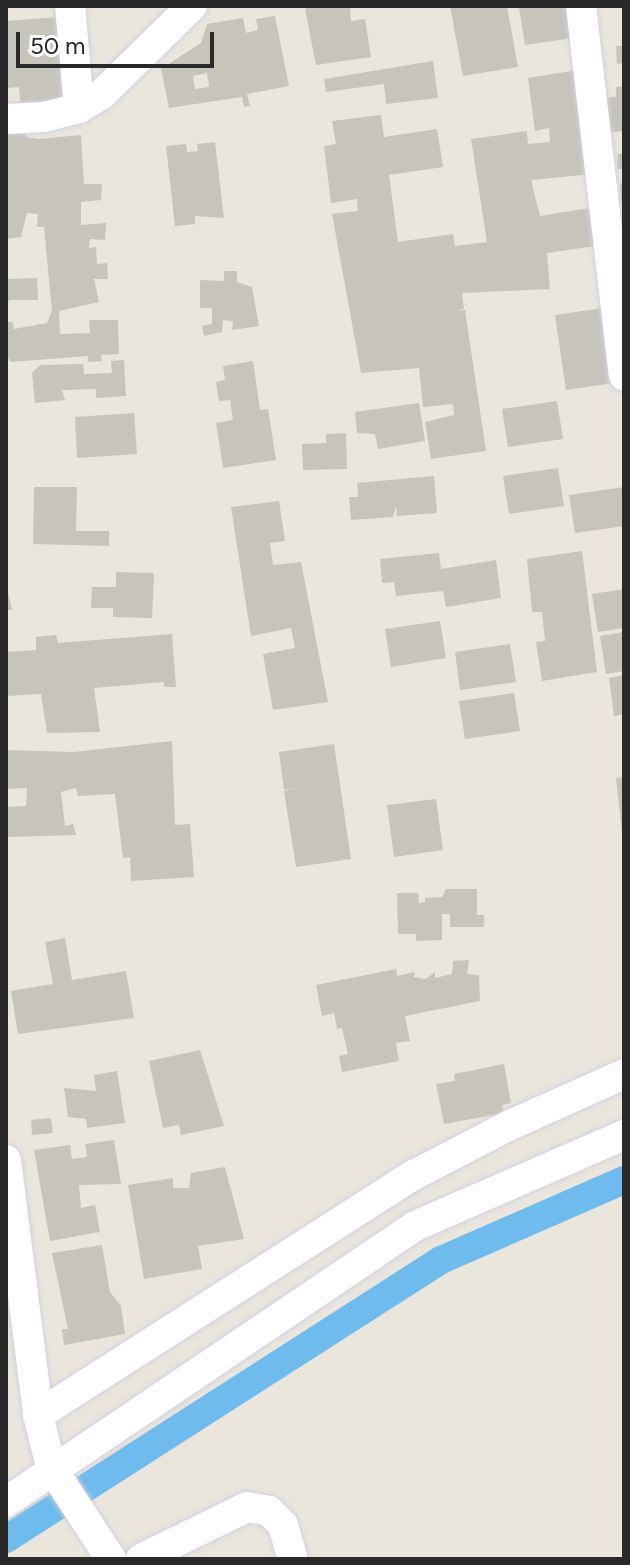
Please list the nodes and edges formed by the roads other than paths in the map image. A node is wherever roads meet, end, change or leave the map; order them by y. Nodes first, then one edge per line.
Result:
1 (70, 6) edge
2 (192, 6) edge
3 (581, 6) edge
4 (79, 108) junction
5 (6, 119) edge
6 (624, 376) edge
7 (624, 1074) edge
8 (624, 1135) edge
9 (6, 1160) edge
10 (38, 1415) junction
11 (54, 1474) junction
12 (6, 1502) edge
13 (110, 1556) edge
14 (141, 1559) edge
15 (293, 1559) edge

1 - 4 street
2 - 4 street
3 - 6 street
4 - 5 street
7 - 10 street
8 - 11 street
9 - 10 street
10 - 11 street
11 - 12 street
11 - 13 street
14 - 15 street

